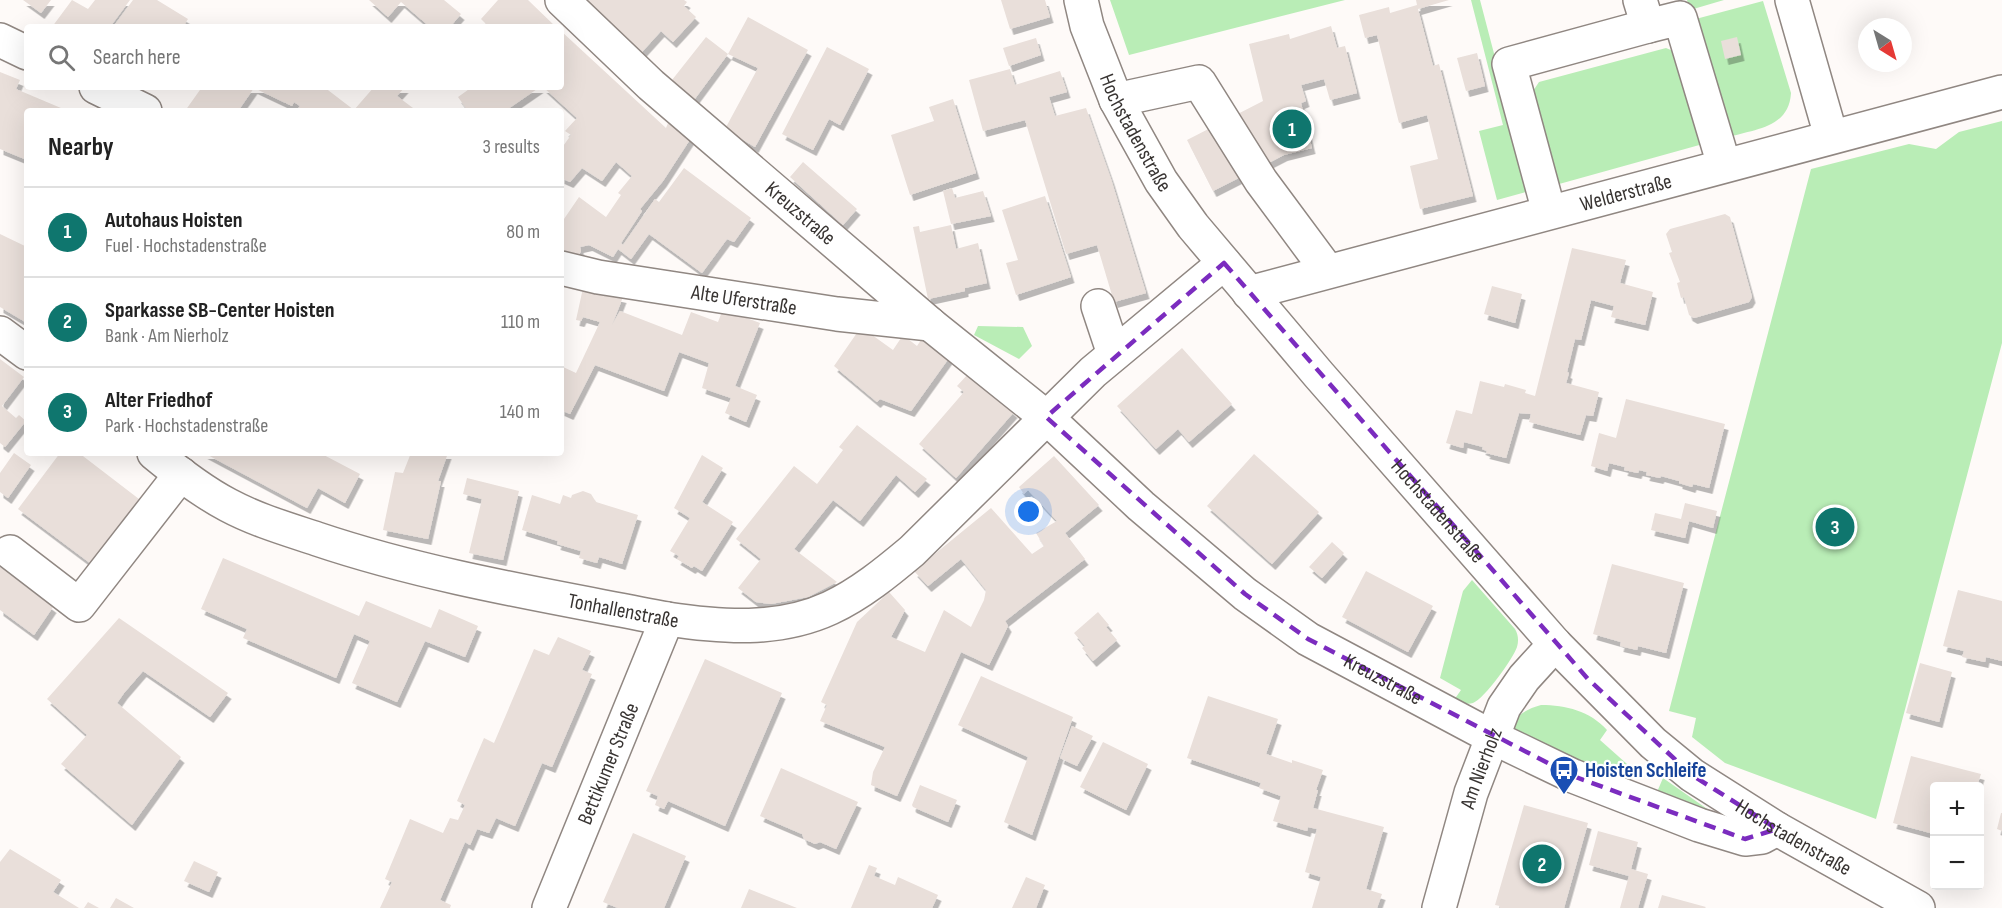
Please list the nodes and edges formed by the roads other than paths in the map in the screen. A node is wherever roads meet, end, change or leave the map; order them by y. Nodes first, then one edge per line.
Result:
1 (562, 0) edge
2 (1081, 0) edge
3 (1791, 0) edge
4 (1644, 13) edge
5 (0, 40) edge
6 (24, 52) edge
7 (102, 90) edge
8 (2002, 92) edge
9 (1116, 100) junction
10 (139, 108) edge
11 (1831, 136) junction
12 (1724, 165) junction
13 (1549, 212) junction
14 (1224, 263) junction
15 (564, 269) edge
16 (1327, 270) junction
17 (1248, 293) junction
18 (1098, 306) dead end
19 (930, 324) junction
20 (0, 333) edge
21 (24, 351) edge
22 (1114, 354) junction
23 (1046, 417) junction
24 (158, 456) edge
25 (181, 474) junction
26 (10, 552) dead end
27 (667, 619) junction
28 (1555, 644) junction
29 (1492, 737) junction
30 (1777, 829) junction
31 (549, 908) edge
32 (1439, 908) edge
33 (1918, 908) edge

1 - 19 street, Kreuzstraße
2 - 9 street, Hochstadenstraße
3 - 11 street
4 - 12 street
4 - 13 street
5 - 6 street
7 - 10 street
8 - 11 street, Welderstraße
9 - 14 street, Hochstadenstraße
9 - 16 street
11 - 12 street, Welderstraße
12 - 13 street, Welderstraße
13 - 16 street, Welderstraße
14 - 17 street, Hochstadenstraße
14 - 22 street
15 - 19 street, Alte Uferstraße
16 - 17 street, Welderstraße
17 - 28 street, Hochstadenstraße
18 - 22 street
19 - 23 street, Kreuzstraße
20 - 21 street
22 - 23 street
23 - 27 street, Tonhallenstraße
23 - 29 street, Kreuzstraße
24 - 25 street, Tonhallenstraße
25 - 26 street
25 - 27 street, Tonhallenstraße
27 - 31 street, Bettikumer Straße
28 - 29 street, Am Nierholz
28 - 30 street, Hochstadenstraße
29 - 30 street, Kreuzstraße
29 - 32 street, Am Nierholz
30 - 33 street, Hochstadenstraße

